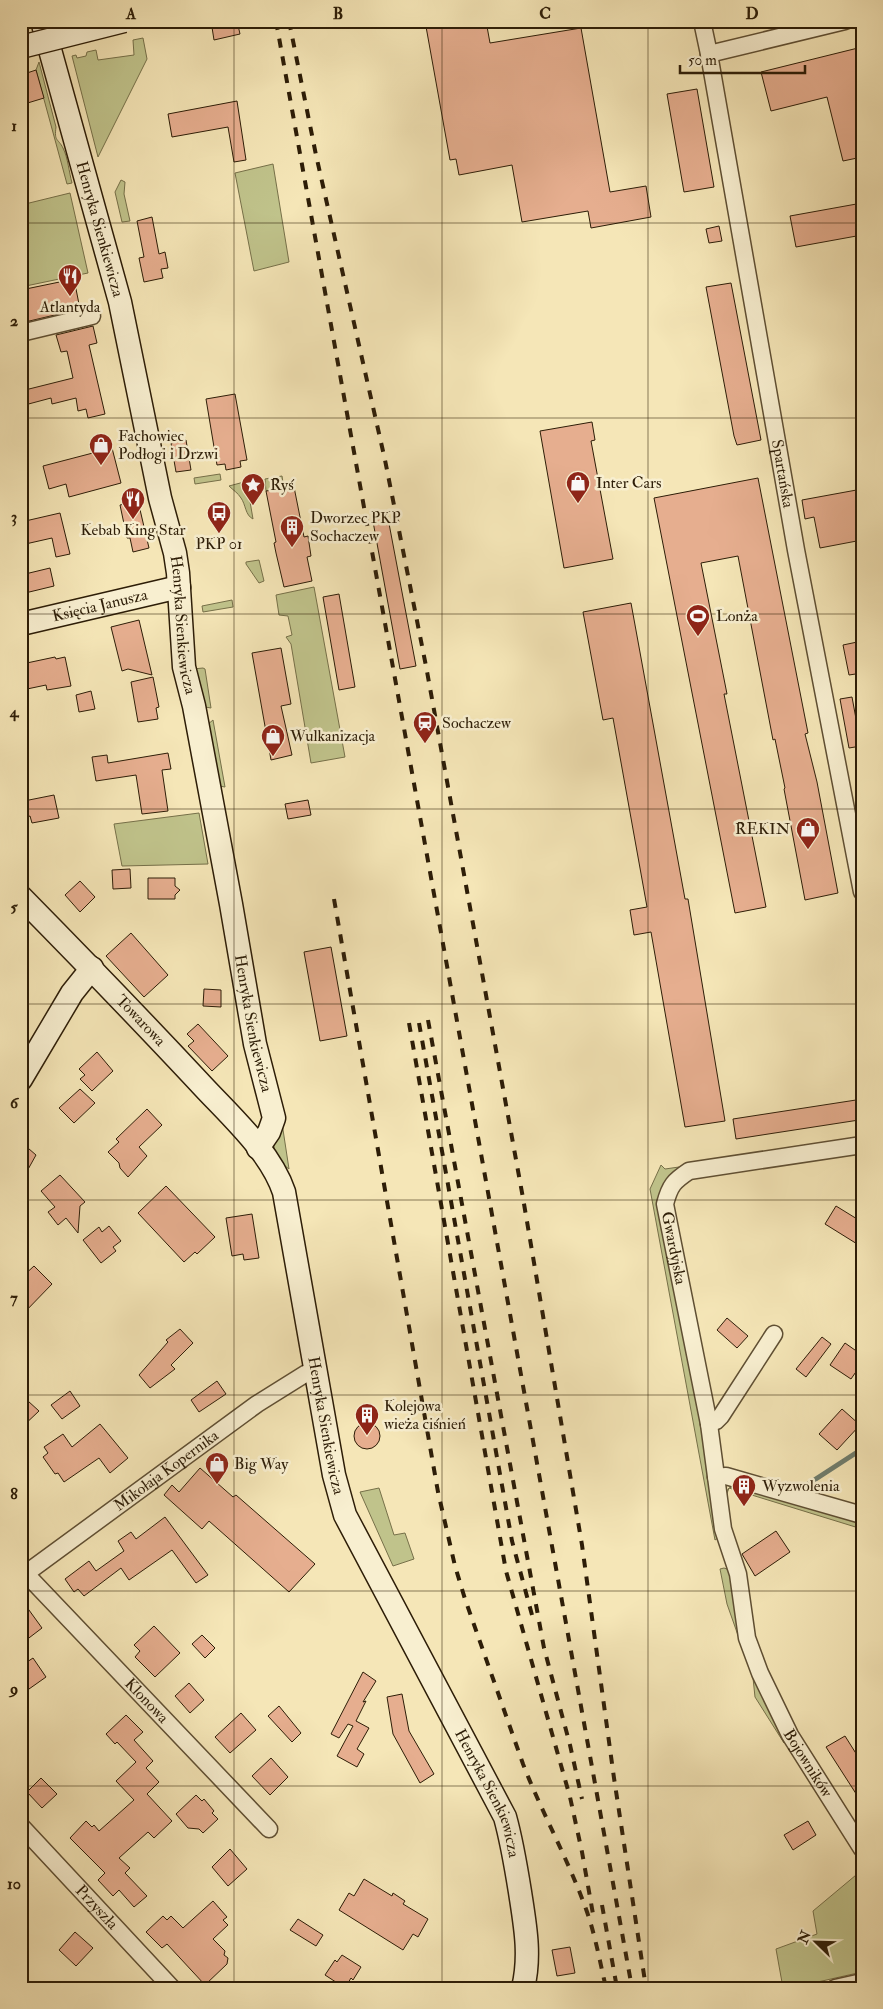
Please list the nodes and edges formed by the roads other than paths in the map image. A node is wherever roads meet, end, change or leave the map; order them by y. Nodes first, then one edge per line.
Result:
1 (42, 21) edge
2 (124, 21) edge
3 (702, 21) edge
4 (846, 21) edge
5 (21, 47) edge
6 (49, 48) junction
7 (709, 54) junction
8 (21, 55) edge
9 (92, 316) dead end
10 (21, 333) edge
11 (179, 587) junction
12 (21, 624) edge
13 (862, 892) edge
14 (21, 897) edge
15 (92, 968) junction
16 (21, 1079) edge
17 (862, 1145) edge
18 (258, 1148) junction
19 (774, 1334) dead end
20 (316, 1370) junction
21 (709, 1424) junction
22 (716, 1477) junction
23 (862, 1515) edge
24 (23, 1575) edge
25 (21, 1826) edge
26 (269, 1829) dead end
27 (862, 1849) edge
28 (862, 1982) edge
29 (172, 1988) edge
30 (524, 1988) edge
31 (835, 1988) edge

1 - 6 street, Henryka Sienkiewicza
2 - 5 street, bridge
3 - 7 street, Spartańska
4 - 7 street
6 - 8 street
6 - 11 street, Henryka Sienkiewicza
7 - 13 street, Spartańska
9 - 10 street
11 - 12 street, Księcia Janusza
11 - 18 street, Henryka Sienkiewicza
14 - 15 street, Towarowa
15 - 16 street
15 - 18 street, Towarowa
17 - 21 street, Gwardyjska
18 - 20 street, Henryka Sienkiewicza
19 - 21 street
20 - 24 street, Mikołaja Kopernika
20 - 30 street, Henryka Sienkiewicza
21 - 22 street, Gwardyjska
22 - 23 street
22 - 27 street, Bojowników
24 - 26 street, Klonowa
25 - 29 street, Przyszła
28 - 31 street

